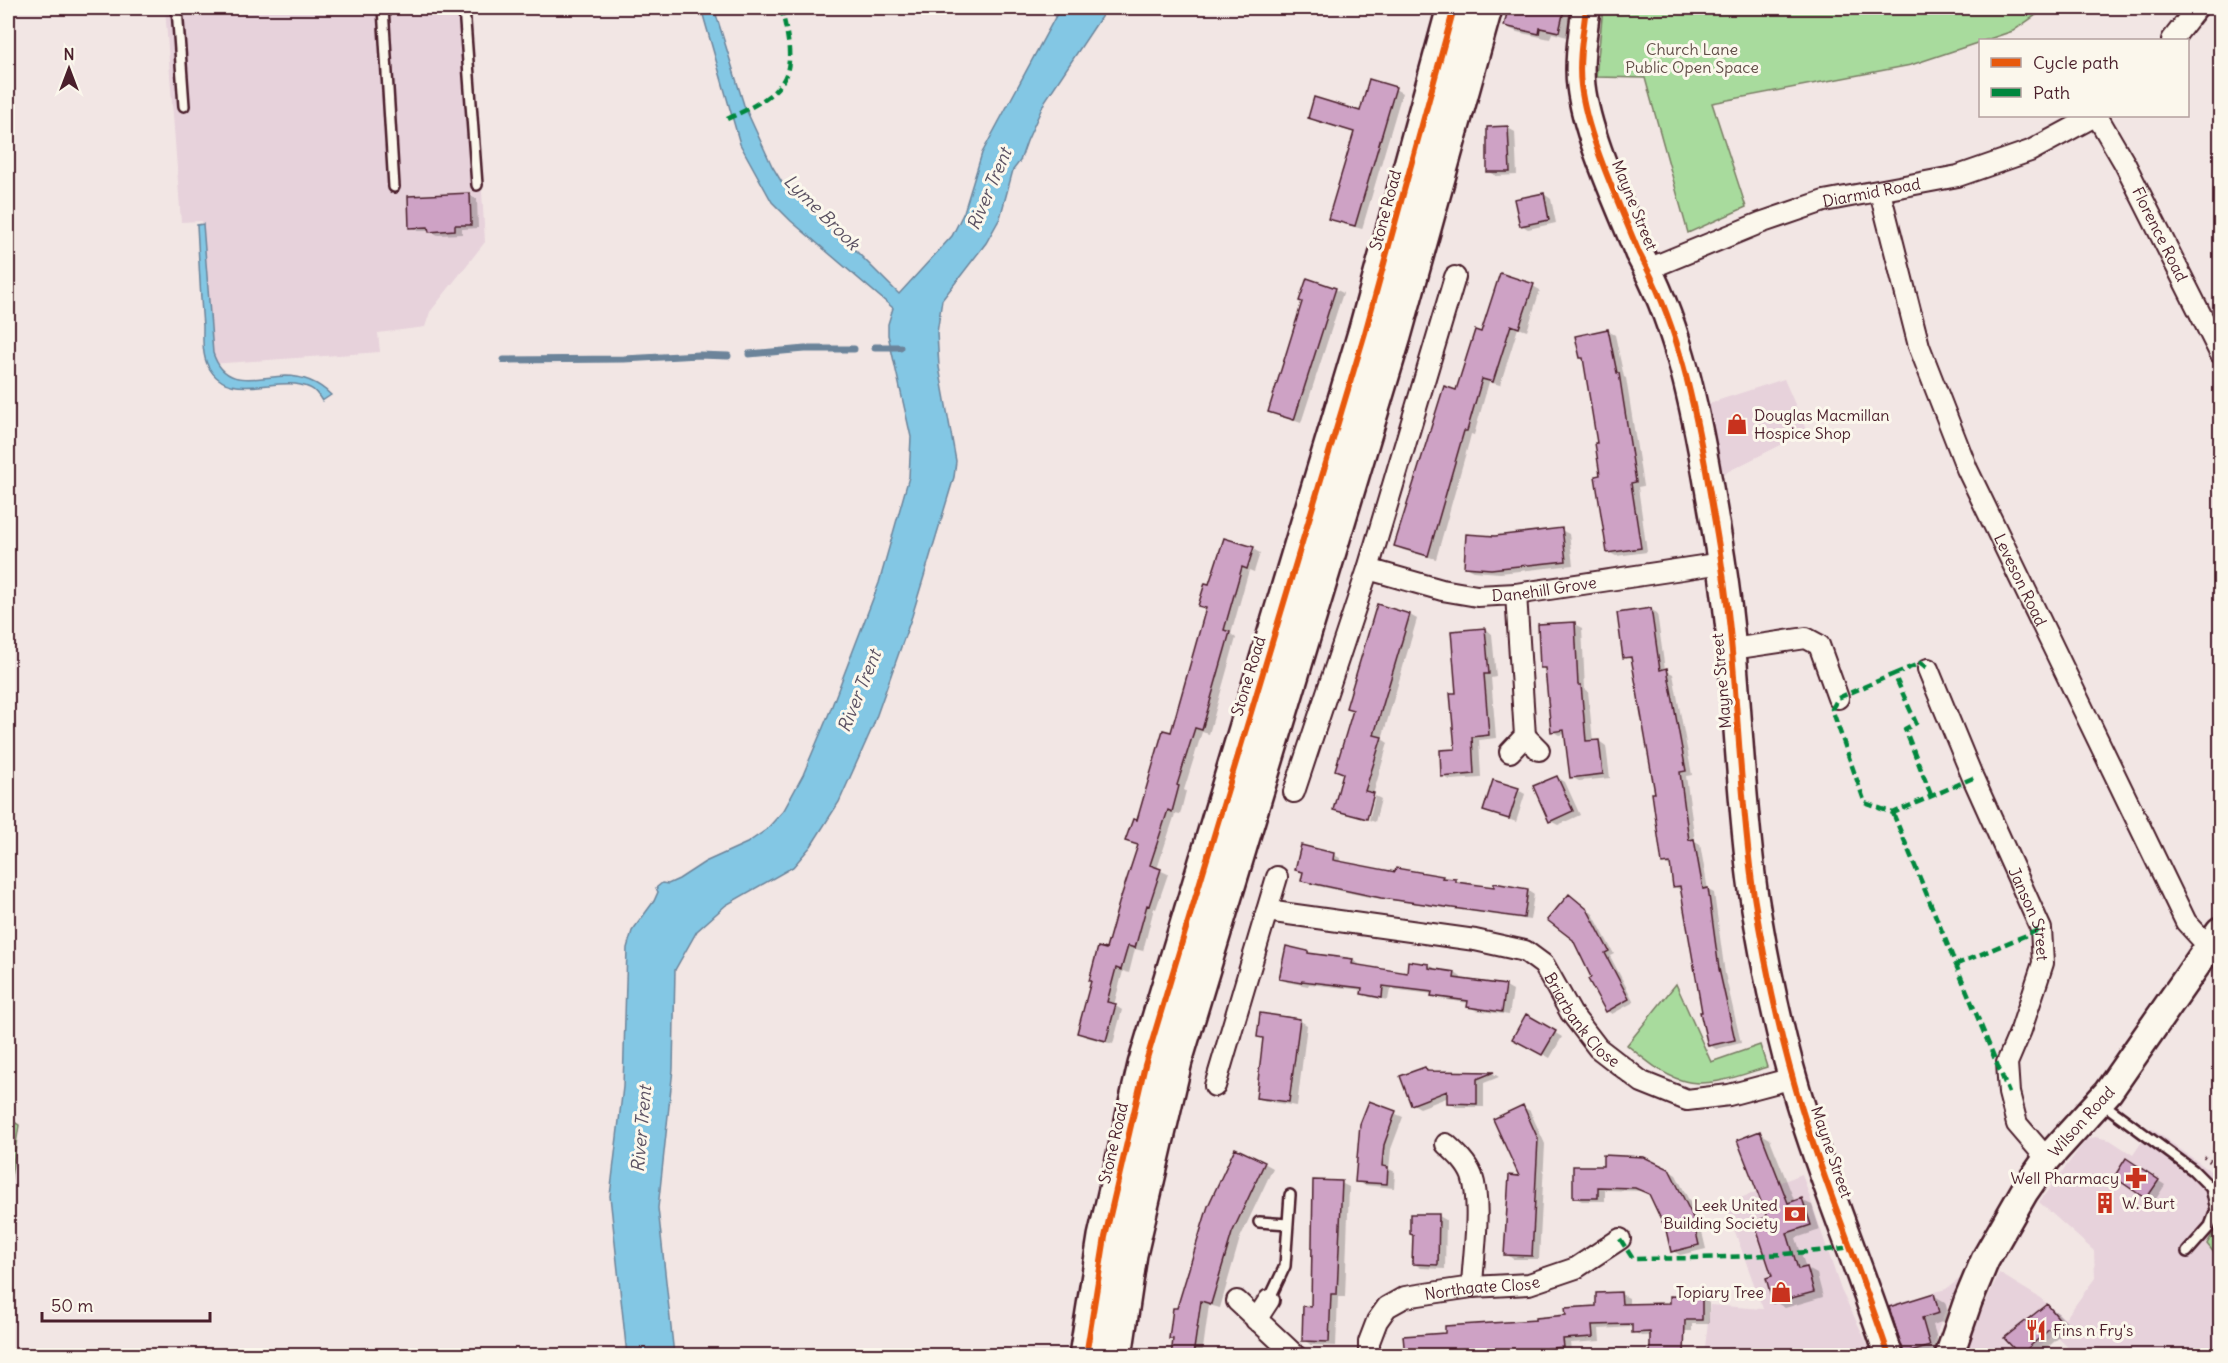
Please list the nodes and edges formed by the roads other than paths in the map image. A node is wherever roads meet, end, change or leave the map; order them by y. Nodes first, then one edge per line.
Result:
1 (177, 8) edge
2 (383, 8) edge
3 (464, 8) edge
4 (1454, 8) edge
5 (1485, 8) edge
6 (1586, 8) edge
7 (2198, 8) edge
8 (2173, 39) edge
9 (184, 106) dead end
10 (2094, 117) edge
11 (2097, 117) edge
12 (477, 185) dead end
13 (394, 187) dead end
14 (1880, 192) junction
15 (1648, 268) junction
16 (1458, 287) dead end
17 (2220, 353) edge
18 (1722, 562) junction
19 (1368, 569) junction
20 (1516, 594) junction
21 (1732, 649) junction
22 (1928, 669) dead end
23 (1838, 698) dead end
24 (1525, 736) junction
25 (1539, 750) dead end
26 (1510, 752) dead end
27 (1302, 787) dead end
28 (1277, 877) dead end
29 (1267, 911) junction
30 (2215, 939) edge
31 (1793, 1078) junction
32 (1215, 1086) dead end
33 (2100, 1102) junction
34 (1446, 1144) dead end
35 (2047, 1160) junction
36 (1290, 1195) dead end
37 (1259, 1222) dead end
38 (1288, 1224) junction
39 (1620, 1239) dead end
40 (2187, 1252) dead end
41 (1472, 1287) junction
42 (1269, 1300) joint
43 (1237, 1301) dead end
44 (1256, 1320) junction
45 (1086, 1356) edge
46 (1114, 1356) edge
47 (1296, 1356) edge
48 (1369, 1356) edge
49 (1889, 1356) edge
50 (1949, 1356) edge

1 - 9 lane
2 - 13 lane
3 - 12 lane
4 - 45 highway, Stone Road
5 - 46 highway
6 - 15 street, Mayne Street
7 - 8 street
10 - 14 street, Diarmid Road
11 - 17 street, Florence Road
14 - 15 street, Diarmid Road
14 - 30 street, Leveson Road
15 - 18 street, Mayne Street
16 - 19 street
18 - 20 street, Danehill Grove
18 - 21 street, Mayne Street
19 - 20 street, Danehill Grove
19 - 27 street
20 - 24 street
21 - 23 street
21 - 31 street, Mayne Street
22 - 35 street, Janson Street
24 - 25 street
24 - 26 street
28 - 29 street
29 - 31 street, Briarbank Close
29 - 32 street
30 - 33 street, Wilson Road
31 - 49 street, Mayne Street
33 - 35 street, Wilson Road
33 - 40 lane
34 - 41 street
35 - 50 street, Wilson Road
36 - 38 lane
37 - 38 lane
38 - 42 lane
39 - 41 street, Northgate Close
41 - 48 street, Northgate Close
42 - 44 street
43 - 44 street
44 - 47 street

